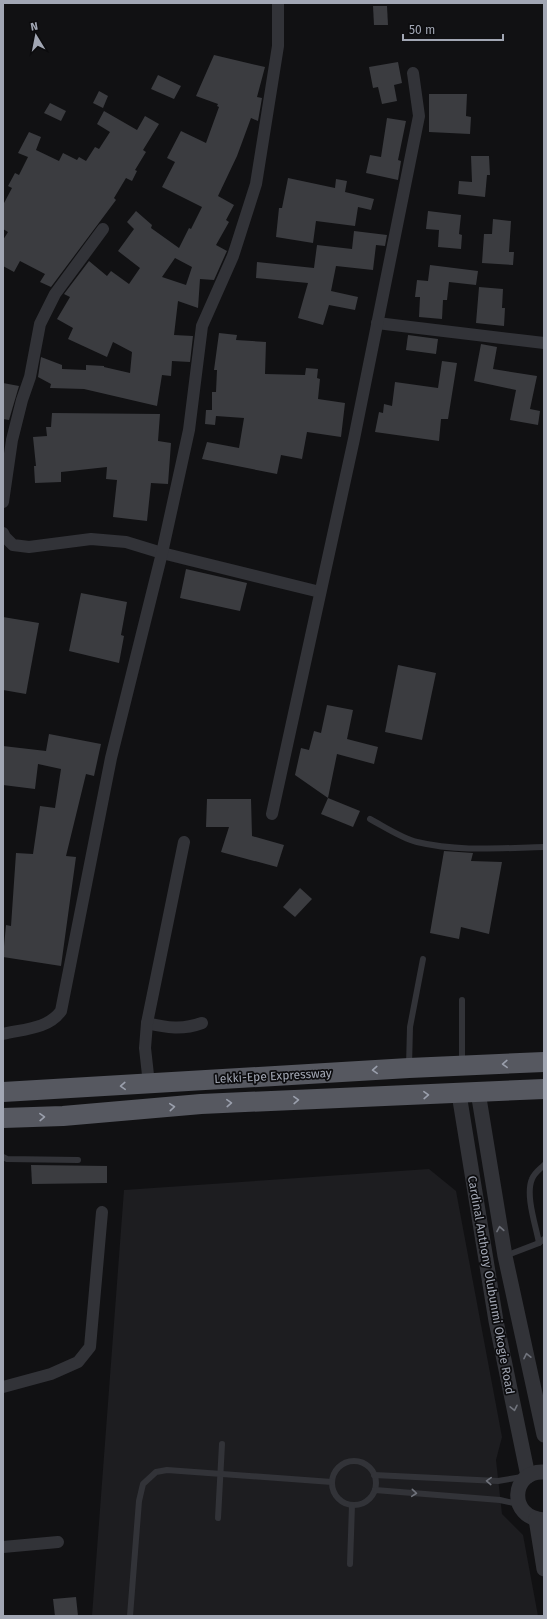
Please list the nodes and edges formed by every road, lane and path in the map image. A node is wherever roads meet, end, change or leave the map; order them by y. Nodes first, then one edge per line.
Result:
1 (278, 3) edge
2 (413, 74) dead end
3 (103, 229) dead end
4 (377, 323) junction
5 (544, 343) edge
6 (3, 502) edge
7 (3, 533) edge
8 (162, 553) junction
9 (320, 592) junction
10 (272, 814) dead end
11 (370, 819) dead end
12 (184, 842) dead end
13 (544, 847) edge
14 (423, 959) dead end
15 (462, 1000) dead end
16 (147, 1023) junction
17 (202, 1023) dead end
18 (3, 1034) edge
19 (544, 1062) edge
20 (462, 1066) junction
21 (409, 1068) junction
22 (149, 1084) junction
23 (544, 1089) edge
24 (3, 1092) edge
25 (469, 1093) junction
26 (3, 1118) edge
27 (486, 1145) junction
28 (467, 1148) junction
29 (3, 1157) edge
30 (78, 1160) dead end
31 (544, 1164) edge
32 (102, 1212) dead end
33 (542, 1241) edge
34 (505, 1256) junction
35 (3, 1387) edge
36 (544, 1435) edge
37 (222, 1444) dead end
38 (544, 1472) edge
39 (220, 1473) junction
40 (374, 1475) junction
41 (528, 1476) junction
42 (332, 1482) junction
43 (375, 1490) junction
44 (519, 1504) junction
45 (352, 1505) junction
46 (218, 1518) dead end
47 (540, 1519) edge
48 (58, 1542) dead end
49 (3, 1546) edge
50 (350, 1564) dead end
51 (544, 1569) edge
52 (130, 1616) edge

1 - 8 street
2 - 4 street
3 - 6 street
4 - 5 street
4 - 9 street
7 - 8 street
8 - 9 street
8 - 18 street
9 - 10 street
11 - 13 lane
12 - 16 street
14 - 21 lane
15 - 20 lane
16 - 17 street
16 - 22 street
19 -> 20 highway, Lekki-Epe Expressway
20 - 21 highway, Lekki-Epe Expressway
21 -> 22 highway, Lekki-Epe Expressway
22 -> 24 highway, Lekki-Epe Expressway
23 - 25 highway, Lekki-Epe Expressway
26 -> 25 highway, Lekki-Epe Expressway
25 - 27 street, Cardinal Anthony Olubunmi Okogie Road
25 - 28 street, Cardinal Anthony Olubunmi Okogie Road
27 - 28 street
34 -> 27 street, Cardinal Anthony Olubunmi Okogie Road
28 -> 41 street, Cardinal Anthony Olubunmi Okogie Road
29 - 30 lane
31 - 33 lane
32 - 35 street
33 - 34 lane
36 -> 34 street, Cardinal Anthony Olubunmi Okogie Road
37 - 39 lane
38 - 41 street
39 - 42 lane
39 - 46 lane
39 - 52 lane
41 -> 40 lane
40 - 42 lane
40 - 43 lane
41 - 44 street
42 - 45 lane
43 -> 44 lane
43 - 45 lane
44 - 47 street
45 - 50 lane
47 - 51 street
48 - 49 street

